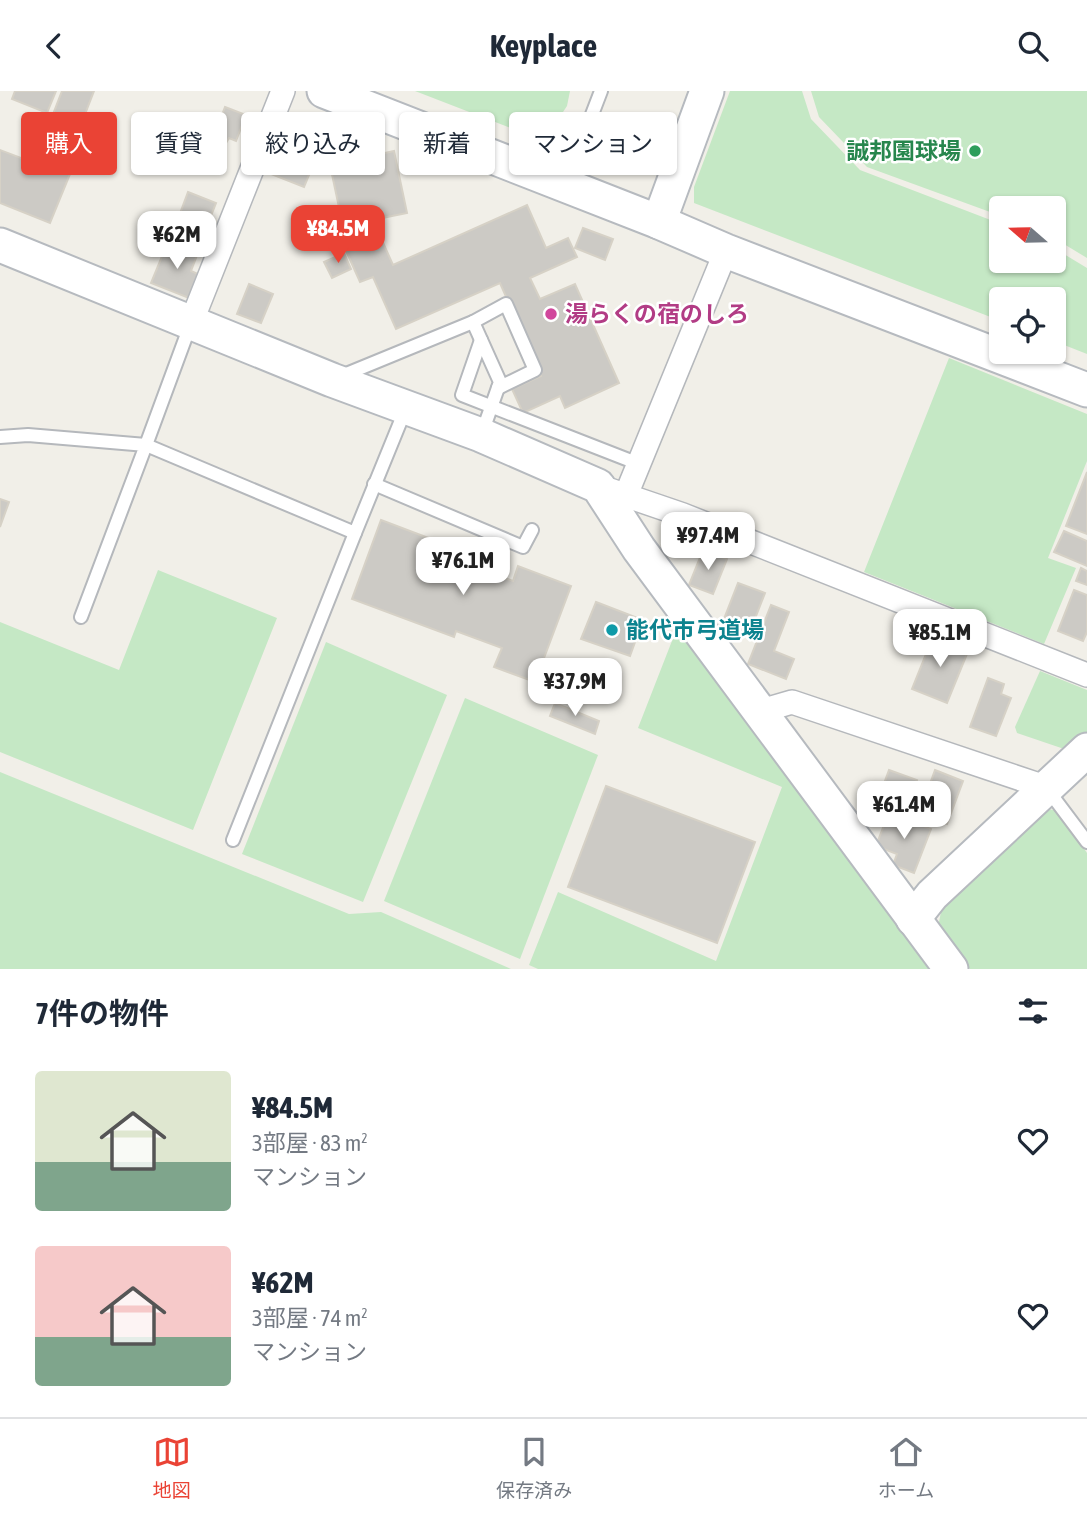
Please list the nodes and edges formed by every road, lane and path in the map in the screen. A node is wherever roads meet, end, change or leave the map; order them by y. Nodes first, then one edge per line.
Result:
1 (283, 91) edge
2 (324, 91) edge
3 (601, 91) edge
4 (708, 91) edge
5 (565, 185) junction
6 (659, 222) junction
7 (0, 245) edge
8 (726, 251) junction
9 (473, 322) junction
10 (191, 323) junction
11 (481, 340) junction
12 (332, 380) junction
13 (498, 388) junction
14 (1087, 390) edge
15 (407, 408) junction
16 (486, 421) junction
17 (0, 437) edge
18 (146, 445) junction
19 (639, 464) junction
20 (373, 484) junction
21 (612, 490) junction
22 (532, 530) dead end
23 (355, 533) junction
24 (81, 617) dead end
25 (1087, 675) edge
26 (758, 712) junction
27 (1087, 750) edge
28 (1045, 787) junction
29 (233, 840) dead end
30 (1087, 842) edge
31 (913, 919) junction
32 (951, 969) edge

1 - 10 street
2 - 5 street
3 - 5 lane
4 - 6 street
5 - 6 street
6 - 8 street
7 - 10 street
8 - 14 street
8 - 19 street
9 - 11 lane
9 - 12 lane
9 - 13 lane
10 - 12 street
10 - 18 lane
11 - 13 lane
11 - 16 lane
12 - 15 street
13 - 16 lane
15 - 16 street
15 - 20 lane
16 - 19 lane
16 - 21 street
17 - 18 lane
18 - 23 lane
18 - 24 lane
19 - 21 street
20 - 22 lane
20 - 23 lane
21 - 25 street
21 - 26 street
23 - 29 lane
26 - 28 street
26 - 31 street
27 - 28 street
28 - 30 lane
28 - 31 street
31 - 32 street

